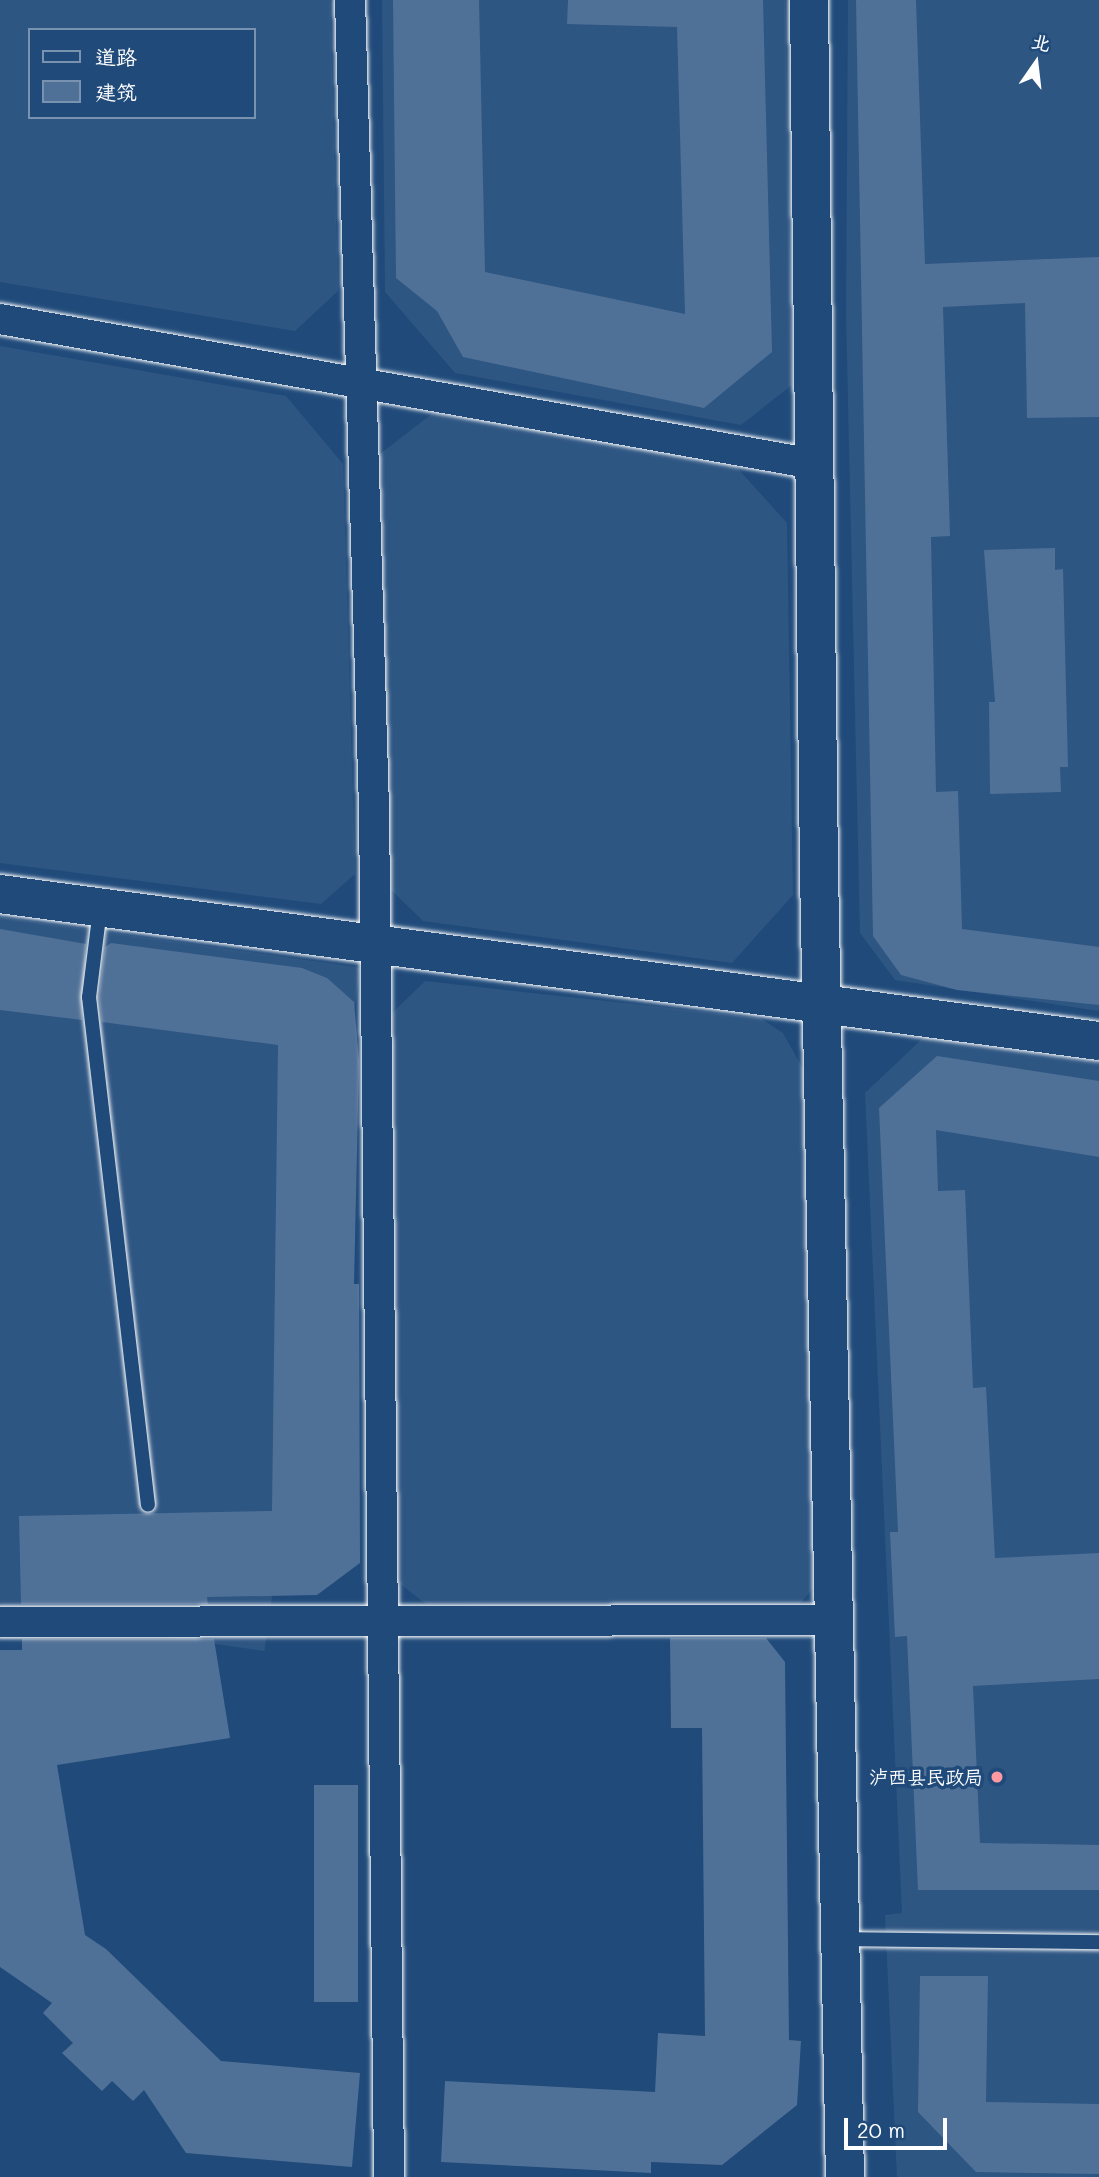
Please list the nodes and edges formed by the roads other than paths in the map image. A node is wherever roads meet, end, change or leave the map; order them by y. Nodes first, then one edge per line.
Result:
1 (350, 0) edge
2 (808, 0) edge
3 (0, 319) edge
4 (361, 383) junction
5 (814, 464) junction
6 (0, 894) edge
7 (100, 908) junction
8 (374, 944) junction
9 (822, 1004) junction
10 (1099, 1041) edge
11 (148, 1505) dead end
12 (834, 1620) junction
13 (382, 1621) junction
14 (0, 1622) edge
15 (840, 1939) junction
16 (1099, 1942) edge
17 (389, 2177) edge
18 (845, 2177) edge

1 - 4 street
2 - 5 street
3 - 4 street
4 - 5 street
4 - 8 street
5 - 9 street
6 - 7 street
7 - 8 street
7 - 11 lane
8 - 9 street
8 - 13 street
9 - 10 street
9 - 12 street
12 - 13 street
12 - 15 street
13 - 14 street
13 - 17 street
15 - 16 lane
15 - 18 street

